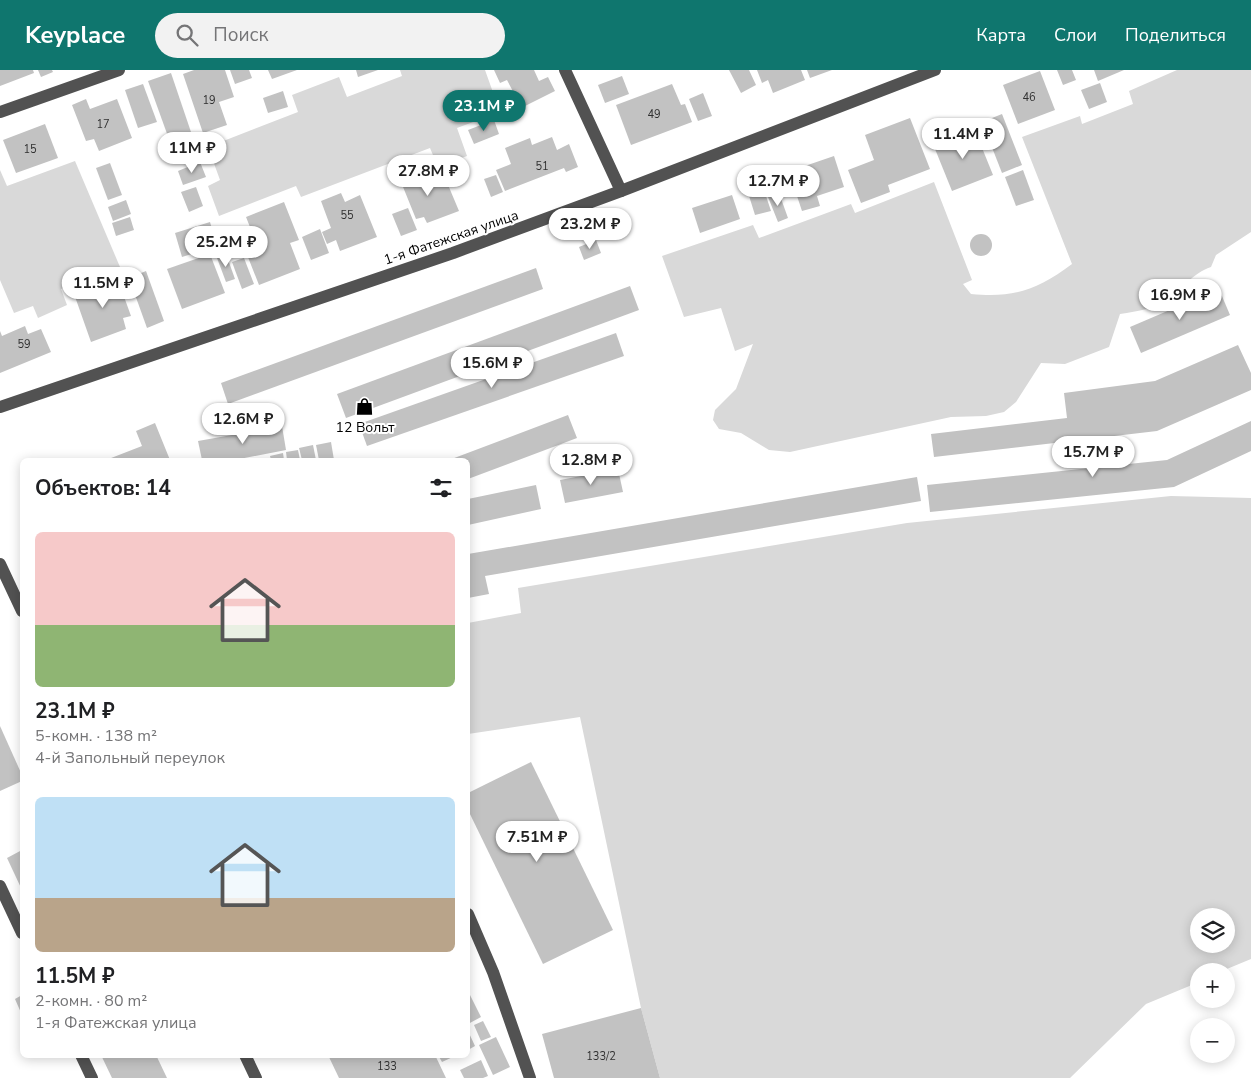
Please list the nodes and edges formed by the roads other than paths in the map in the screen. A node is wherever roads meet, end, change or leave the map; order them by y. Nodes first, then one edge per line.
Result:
1 (119, 70) edge
2 (565, 70) edge
3 (935, 70) edge
4 (0, 112) edge
5 (621, 191) junction
6 (0, 407) edge
7 (0, 564) edge
8 (20, 607) edge
9 (0, 886) edge
10 (470, 919) edge
11 (20, 929) edge
12 (82, 1058) edge
13 (246, 1058) edge
14 (92, 1078) edge
15 (256, 1078) edge
16 (530, 1078) edge

1 - 4 street
2 - 5 street
3 - 5 street, 1-я Фатежская улица
5 - 6 street, 1-я Фатежская улица
7 - 8 street
9 - 11 street
10 - 16 street
12 - 14 street
13 - 15 street

